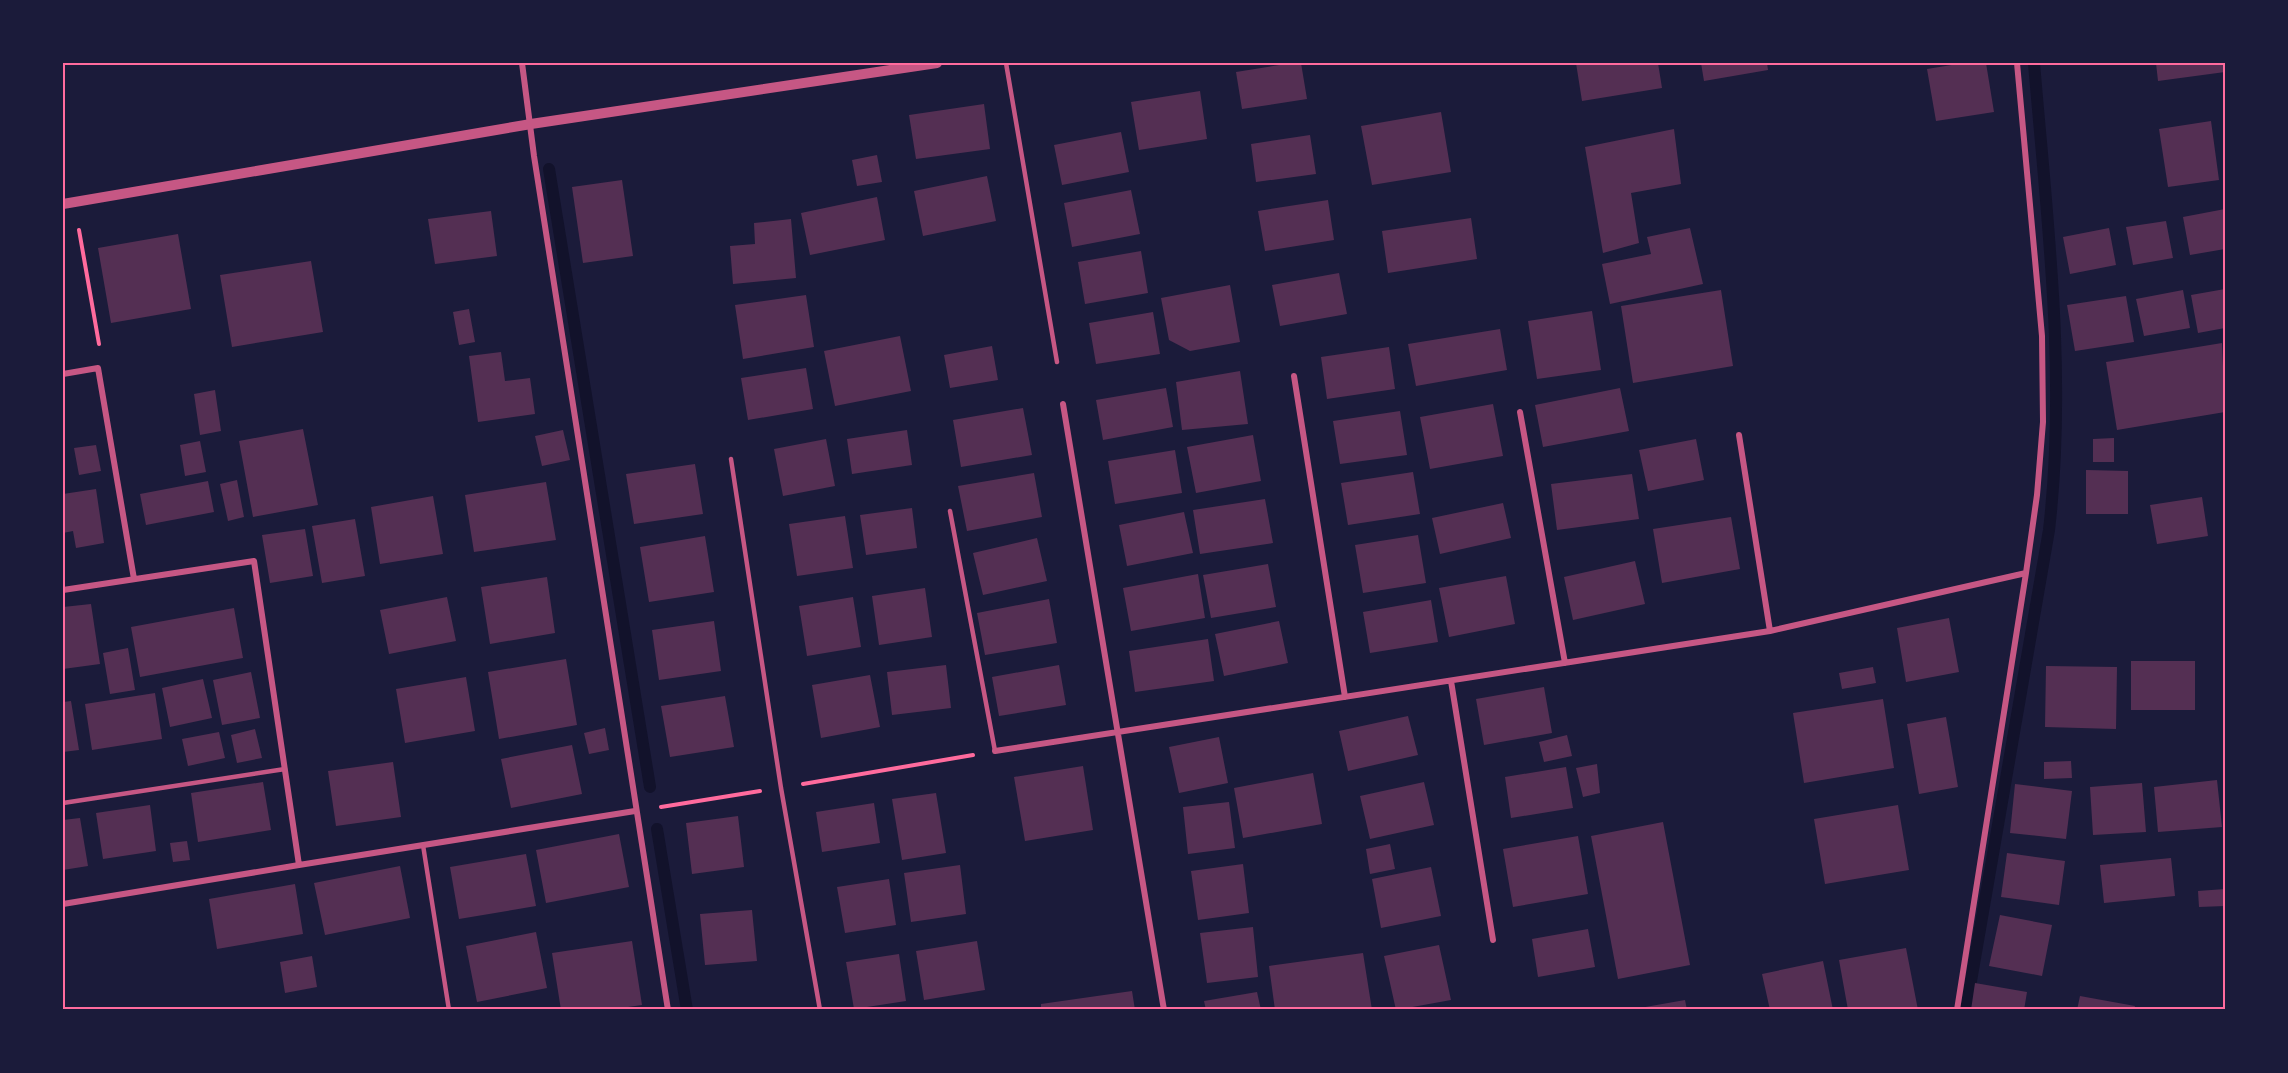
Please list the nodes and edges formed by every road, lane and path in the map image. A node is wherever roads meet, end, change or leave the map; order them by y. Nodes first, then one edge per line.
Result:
1 (522, 63) edge
2 (937, 63) edge
3 (1006, 63) edge
4 (2017, 63) edge
5 (531, 124) junction
6 (63, 204) edge
7 (79, 230) dead end
8 (1057, 362) dead end
9 (98, 368) junction
10 (63, 374) edge
11 (1294, 376) dead end
12 (1063, 404) dead end
13 (1520, 412) dead end
14 (1739, 435) dead end
15 (731, 459) dead end
16 (950, 511) dead end
17 (2026, 573) junction
18 (134, 579) junction
19 (63, 590) edge
20 (1770, 631) junction
21 (1565, 663) junction
22 (1451, 681) junction
23 (1345, 697) junction
24 (1118, 733) junction
25 (995, 751) junction
26 (285, 769) junction
27 (781, 788) junction
28 (63, 803) edge
29 (634, 811) junction
30 (423, 845) junction
31 (299, 865) junction
32 (63, 904) edge
33 (1493, 940) dead end
34 (449, 1010) edge
35 (668, 1010) edge
36 (820, 1010) edge
37 (1164, 1010) edge
38 (1957, 1010) edge

1 - 5 street
2 - 5 street
3 - 8 lane
4 - 17 street
5 - 6 street
5 - 29 street
7 - 9 path
9 - 10 street
9 - 18 street
11 - 23 street
12 - 24 street
13 - 21 street
14 - 20 street
15 - 27 lane
16 - 25 lane
17 - 20 street
17 - 38 street
18 - 19 street
18 - 26 street
20 - 21 street
21 - 22 street
22 - 23 street
22 - 33 street
23 - 24 street
24 - 25 street
24 - 37 street
25 - 27 path
26 - 28 lane
26 - 31 street
27 - 29 path
27 - 36 lane
29 - 30 street
29 - 35 street
30 - 31 street
30 - 34 lane
31 - 32 street

